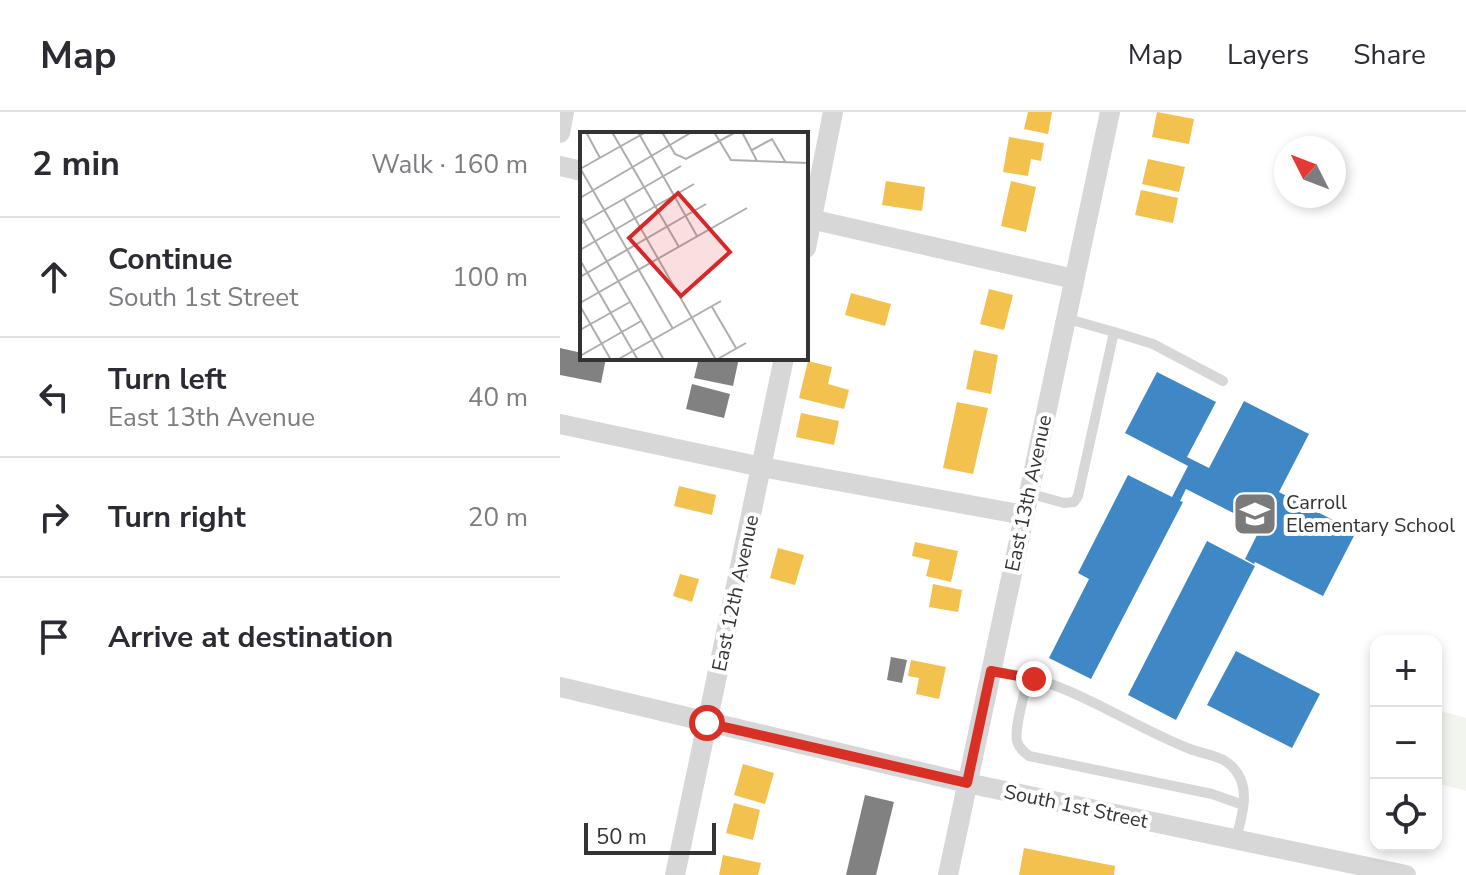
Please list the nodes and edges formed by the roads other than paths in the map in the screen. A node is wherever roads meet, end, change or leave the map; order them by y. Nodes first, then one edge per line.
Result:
1 (564, 112) edge
2 (833, 112) edge
3 (1110, 112) edge
4 (560, 133) edge
5 (560, 166) edge
6 (580, 171) edge
7 (809, 219) edge
8 (1074, 279) junction
9 (1065, 318) junction
10 (1114, 332) junction
11 (784, 360) edge
12 (1223, 381) dead end
13 (560, 424) edge
14 (762, 467) junction
15 (1028, 493) junction
16 (1024, 515) junction
17 (991, 671) junction
18 (1028, 678) junction
19 (560, 687) edge
20 (707, 723) junction
21 (967, 783) junction
22 (1243, 805) junction
23 (1236, 839) junction
24 (675, 875) edge
25 (948, 875) edge
26 (1406, 875) edge

1 - 4 street
2 - 7 street
3 - 8 street, East 13th Avenue
5 - 6 street
7 - 8 street
8 - 9 street, East 13th Avenue
9 - 10 lane
9 - 15 street, East 13th Avenue
10 - 12 lane
10 - 15 lane
11 - 14 street, East 12th Avenue
13 - 14 street
14 - 16 street
14 - 20 street, East 12th Avenue
15 - 16 street, East 13th Avenue
16 - 17 street, East 13th Avenue
17 - 18 lane
17 - 21 street, East 13th Avenue
18 - 22 lane
18 - 22 lane
19 - 20 street, South 1st Street
20 - 21 street, South 1st Street
20 - 24 street, East 12th Avenue
21 - 23 street, South 1st Street
21 - 25 street, East 13th Avenue
22 - 23 lane
23 - 26 street, South 1st Street

